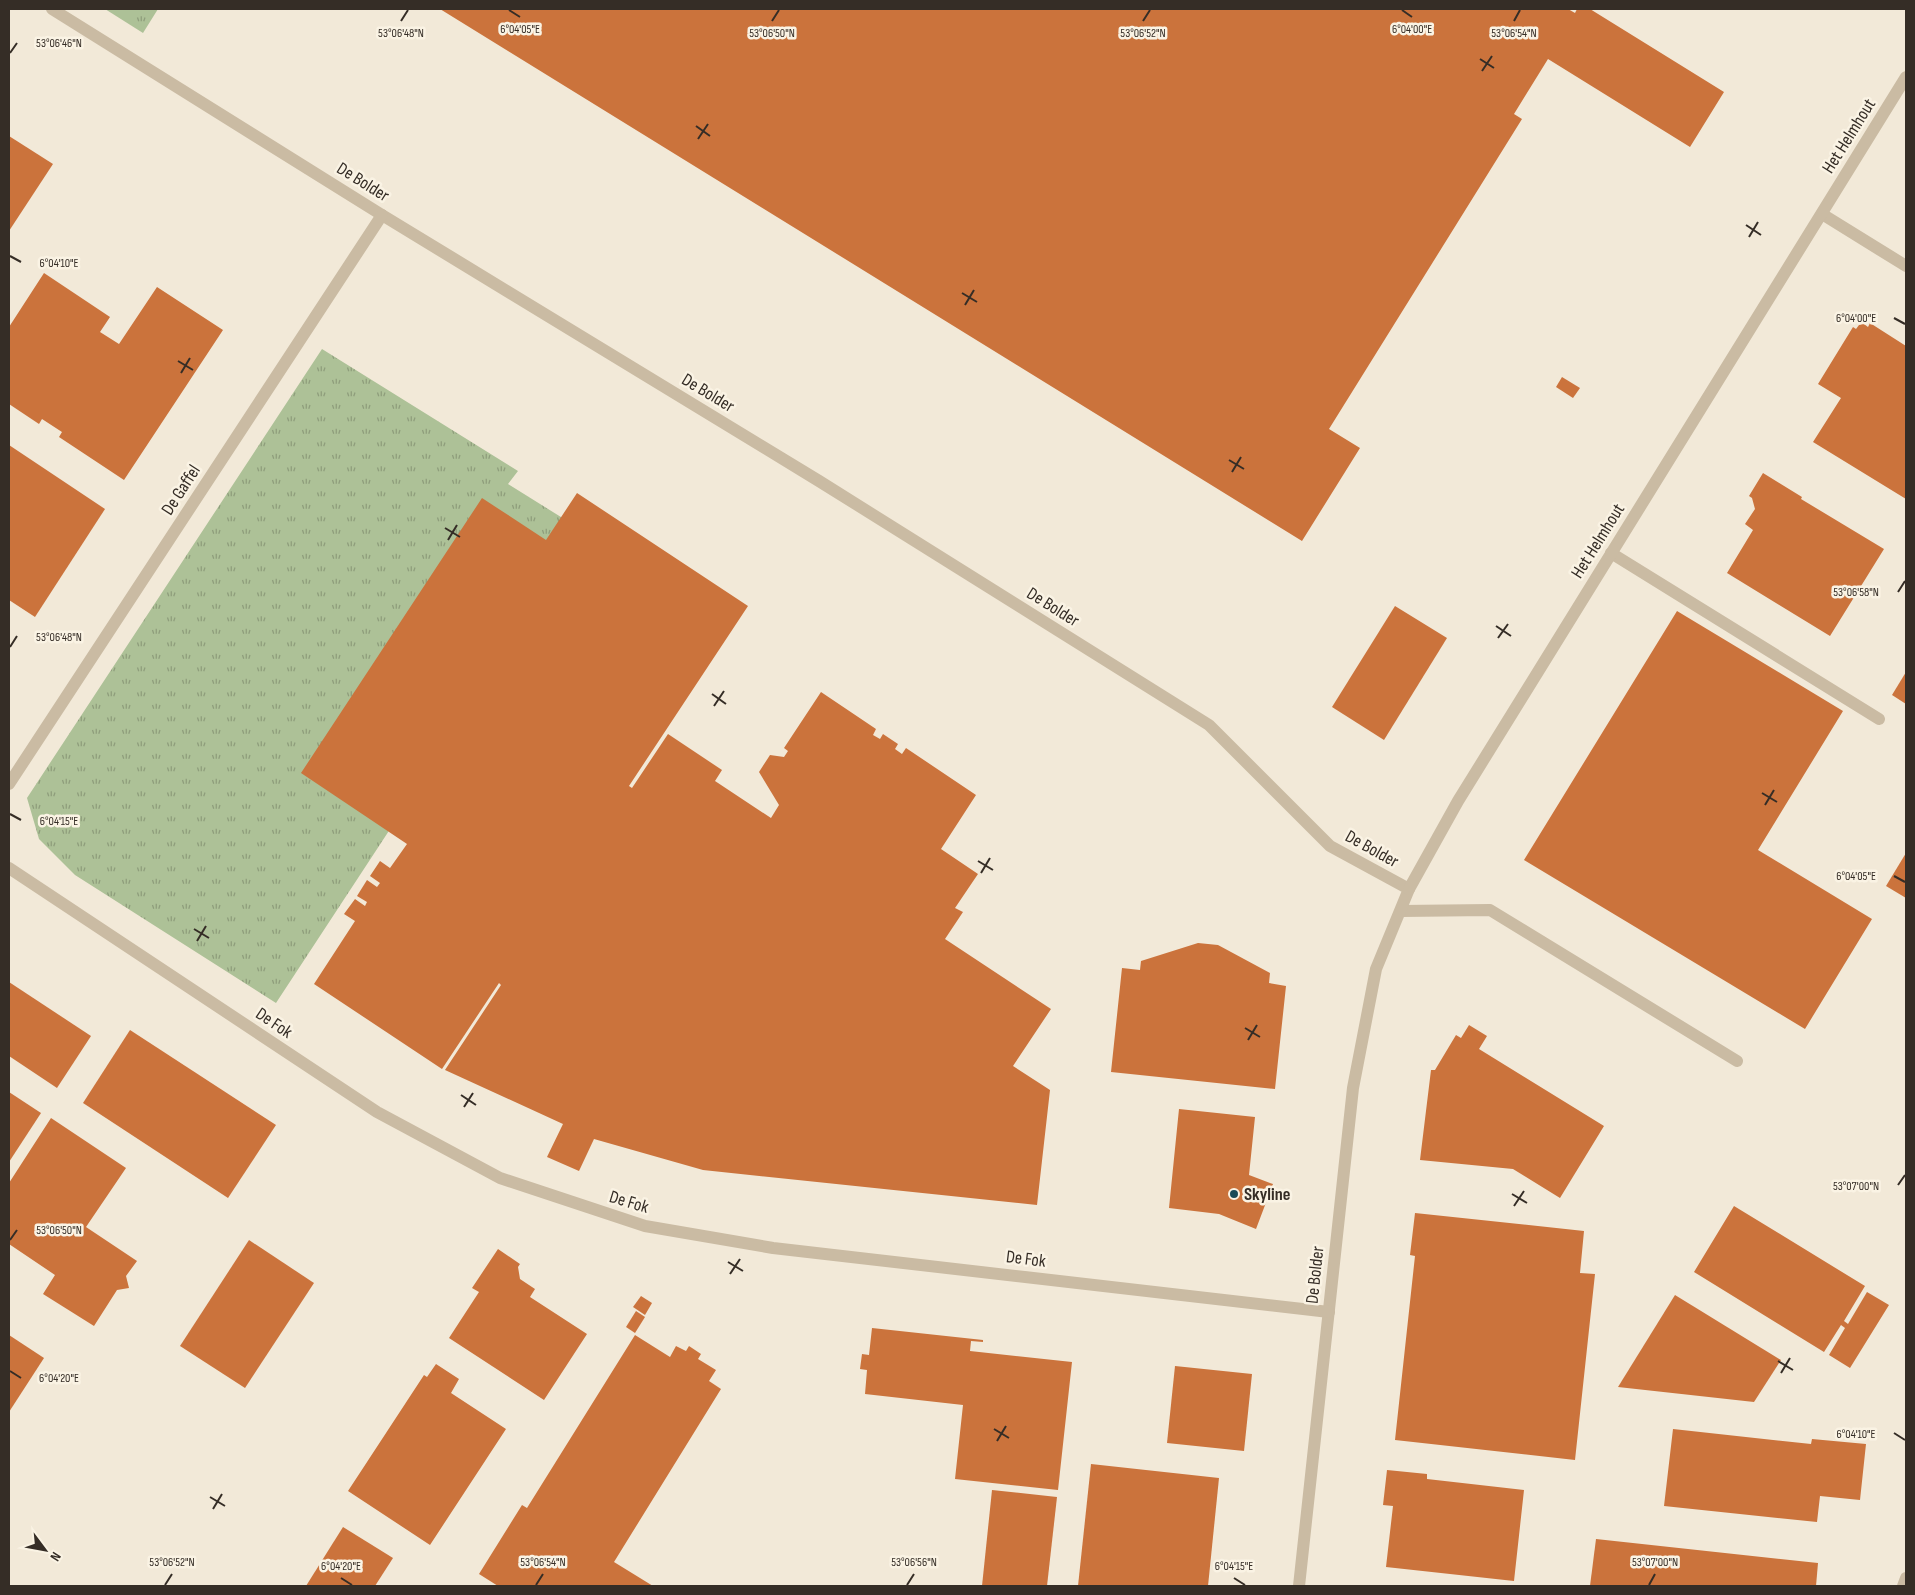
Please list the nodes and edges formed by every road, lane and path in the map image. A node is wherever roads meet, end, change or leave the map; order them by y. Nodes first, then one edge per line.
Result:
1 (52, 9) edge
2 (1906, 77) edge
3 (1822, 214) junction
4 (382, 215) junction
5 (1906, 266) edge
6 (1611, 553) junction
7 (1879, 719) dead end
8 (9, 784) edge
9 (9, 868) edge
10 (1409, 890) junction
11 (1401, 911) junction
12 (1737, 1061) dead end
13 (1329, 1312) junction
14 (1906, 1578) edge
15 (1299, 1586) edge
16 (1903, 1586) edge

1 - 4 street, De Bolder
2 - 3 street, Het Helmhout
3 - 5 street
3 - 6 street, Het Helmhout
4 - 8 street, De Gaffel
4 - 10 street, De Bolder
6 - 7 street
6 - 10 street, Het Helmhout
9 - 13 street, De Fok
10 - 11 street, De Bolder
11 - 12 street
11 - 13 street, De Bolder
13 - 15 street, De Bolder
14 - 16 street

